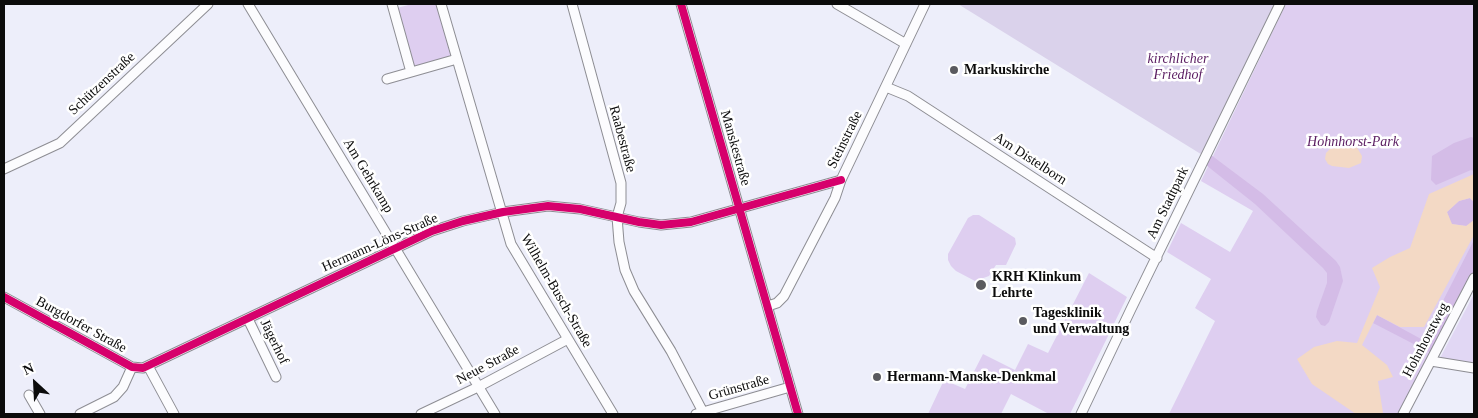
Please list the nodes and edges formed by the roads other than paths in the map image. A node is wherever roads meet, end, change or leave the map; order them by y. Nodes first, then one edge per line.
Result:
1 (208, 4) edge
2 (248, 4) edge
3 (392, 4) edge
4 (441, 4) edge
5 (572, 4) edge
6 (681, 4) edge
7 (837, 4) edge
8 (925, 4) edge
9 (1280, 4) edge
10 (906, 44) junction
11 (457, 59) junction
12 (411, 72) junction
13 (387, 79) dead end
14 (886, 87) junction
15 (4, 169) edge
16 (840, 180) junction
17 (740, 209) junction
18 (503, 212) junction
19 (617, 217) junction
20 (395, 249) junction
21 (1157, 258) junction
22 (1474, 278) edge
23 (4, 297) edge
24 (768, 306) junction
25 (248, 319) junction
26 (568, 339) junction
27 (1431, 361) junction
28 (148, 366) junction
29 (132, 368) junction
30 (1474, 368) edge
31 (276, 377) dead end
32 (478, 387) junction
33 (790, 387) junction
34 (29, 395) dead end
35 (700, 413) edge
36 (40, 414) edge
37 (80, 414) edge
38 (174, 414) edge
39 (421, 414) edge
40 (495, 414) edge
41 (612, 414) edge
42 (798, 414) edge
43 (1081, 414) edge
44 (1403, 414) edge

1 - 15 street, Schützenstraße
2 - 20 street, Am Gehrkamp
3 - 12 street
4 - 11 street, Wilhelm-Busch-Straße
5 - 19 street, Raabestraße
6 - 17 street, Manskestraße
7 - 10 street
8 - 10 street, Steinstraße
9 - 21 street, Am Stadtpark
10 - 14 street, Steinstraße
11 - 12 street
11 - 18 street, Wilhelm-Busch-Straße
12 - 13 street
14 - 16 street, Steinstraße
14 - 21 street, Am Distelborn
16 - 17 street, Hermann-Löns-Straße
16 - 24 street, Steinstraße
17 - 19 street, Hermann-Löns-Straße
17 - 24 street, Manskestraße
18 - 19 street, Hermann-Löns-Straße
18 - 20 street, Hermann-Löns-Straße
18 - 26 street, Wilhelm-Busch-Straße
19 - 35 street, Raabestraße
20 - 25 street, Hermann-Löns-Straße
20 - 32 street, Am Gehrkamp
21 - 43 street, Am Stadtpark
22 - 27 street, Hohnhorstweg
23 - 29 street, Burgdorfer Straße
24 - 33 street, Manskestraße
25 - 28 street, Hermann-Löns-Straße
25 - 31 street, Jägerhof
26 - 32 street, Neue Straße
26 - 41 street, Wilhelm-Busch-Straße
27 - 30 street
27 - 44 street, Hohnhorstweg
28 - 29 street, Burgdorfer Straße
28 - 38 street
29 - 37 street
32 - 39 street, Neue Straße
32 - 40 street, Am Gehrkamp
33 - 35 street, Grünstraße
33 - 42 street, Manskestraße
34 - 36 street

